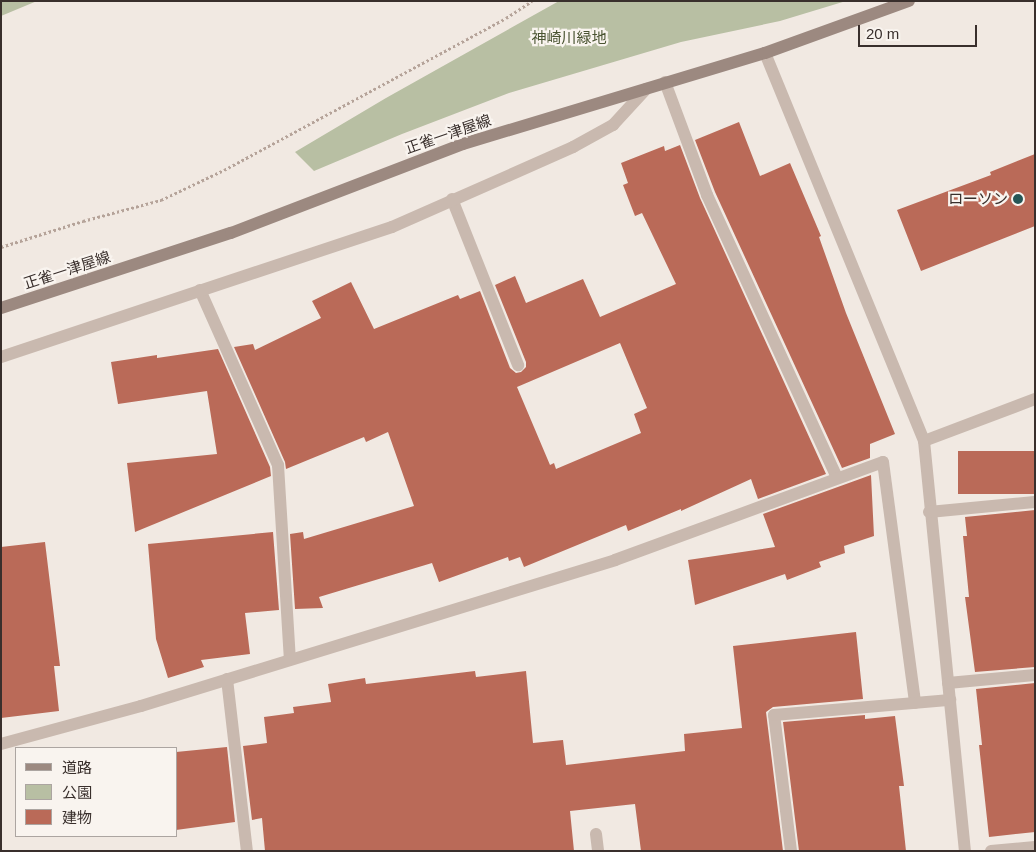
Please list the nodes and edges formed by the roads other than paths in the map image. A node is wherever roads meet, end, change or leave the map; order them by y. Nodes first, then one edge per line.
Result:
1 (909, 1) edge
2 (765, 53) junction
3 (665, 82) junction
4 (646, 89) junction
5 (452, 199) junction
6 (200, 290) junction
7 (1, 308) edge
8 (1, 357) edge
9 (518, 365) dead end
10 (1035, 400) edge
11 (924, 441) junction
12 (837, 478) junction
13 (1035, 502) edge
14 (930, 512) junction
15 (290, 660) junction
16 (1035, 675) edge
17 (227, 679) junction
18 (948, 683) junction
19 (950, 700) junction
20 (915, 703) junction
21 (1, 744) edge
22 (596, 834) dead end
23 (1035, 847) edge
24 (247, 851) edge
25 (598, 851) edge
26 (791, 851) edge
27 (965, 851) edge
28 (991, 851) edge

1 - 2 main road, 正雀一津屋線
2 - 3 main road, 正雀一津屋線
2 - 11 street
3 - 4 main road, 正雀一津屋線
3 - 12 street
4 - 5 street
4 - 7 main road, 正雀一津屋線
5 - 6 street
5 - 9 street
6 - 8 street
6 - 15 street
10 - 11 street
11 - 14 street
12 - 15 street
12 - 20 street
13 - 14 street
14 - 18 street
15 - 17 street
16 - 18 street
17 - 21 street
17 - 24 street
18 - 19 street
19 - 20 street
19 - 27 street
20 - 26 street
22 - 25 street
23 - 28 street

